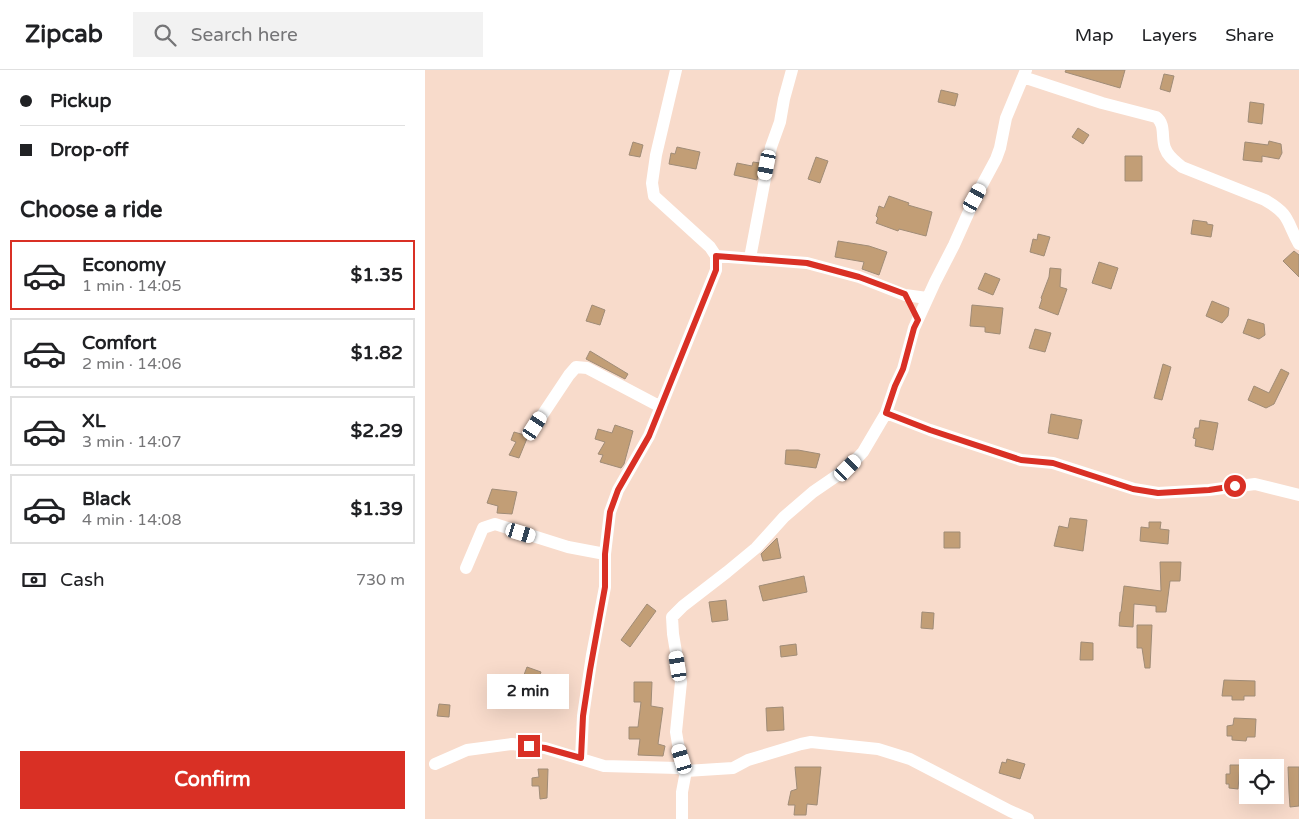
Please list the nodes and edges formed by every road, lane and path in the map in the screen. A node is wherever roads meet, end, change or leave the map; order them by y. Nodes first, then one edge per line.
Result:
1 (676, 70) edge
2 (792, 70) edge
3 (1024, 73) edge
4 (1299, 244) edge
5 (716, 256) junction
6 (750, 258) junction
7 (905, 294) junction
8 (927, 298) junction
9 (918, 320) junction
10 (661, 407) junction
11 (886, 413) junction
12 (535, 426) dead end
13 (1299, 495) edge
14 (605, 554) junction
15 (466, 568) dead end
16 (581, 758) junction
17 (435, 764) dead end
18 (686, 771) junction
19 (682, 819) edge
20 (1028, 819) edge

1 - 5 street
2 - 6 street
3 - 4 street
3 - 8 street
5 - 6 street
5 - 10 street
6 - 7 street
7 - 8 street
7 - 9 street
8 - 9 street
9 - 11 street
10 - 12 street
10 - 14 street
11 - 13 street
11 - 18 street
14 - 15 street
14 - 16 street
16 - 17 street
16 - 18 street
18 - 19 street
18 - 20 street

